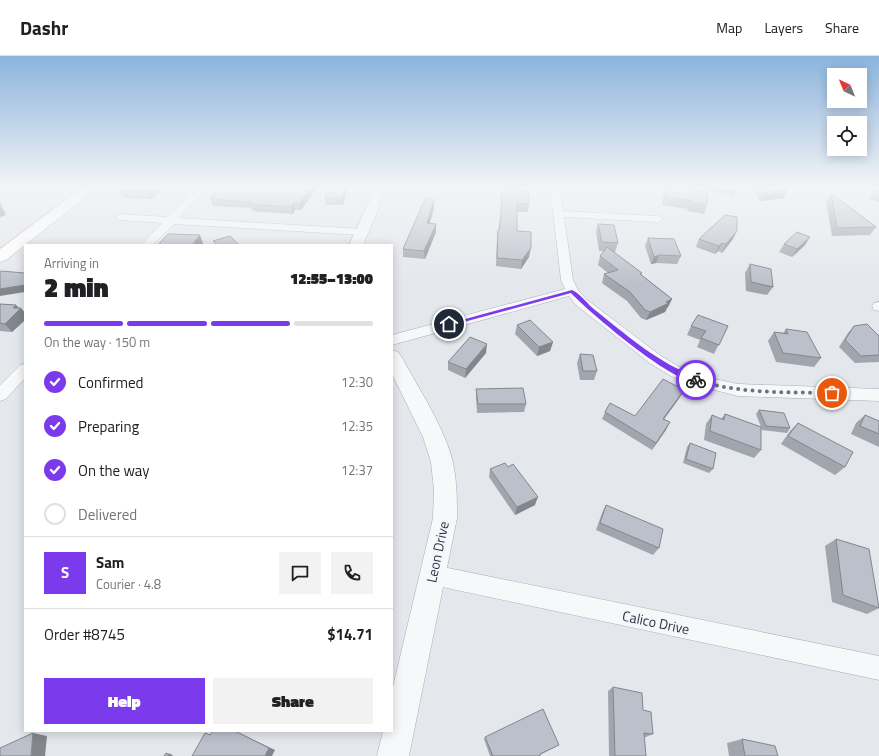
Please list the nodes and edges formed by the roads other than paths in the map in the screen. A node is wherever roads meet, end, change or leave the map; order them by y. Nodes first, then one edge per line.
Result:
1 (171, 220) edge
2 (49, 221) edge
3 (182, 221) edge
4 (367, 221) edge
5 (560, 221) edge
6 (362, 232) junction
7 (148, 244) edge
8 (356, 244) edge
9 (0, 258) edge
10 (572, 291) junction
11 (393, 340) edge
12 (393, 358) edge
13 (24, 371) edge
14 (0, 395) edge
15 (879, 395) edge
16 (433, 576) junction
17 (879, 668) edge
18 (393, 756) edge

1 - 7 street
2 - 9 main road
3 - 6 street
4 - 6 street
5 - 10 street
6 - 8 street
10 - 11 street
10 - 15 street
12 - 16 street, Leon Drive
13 - 14 street
16 - 17 street, Calico Drive
16 - 18 street, Leon Drive

